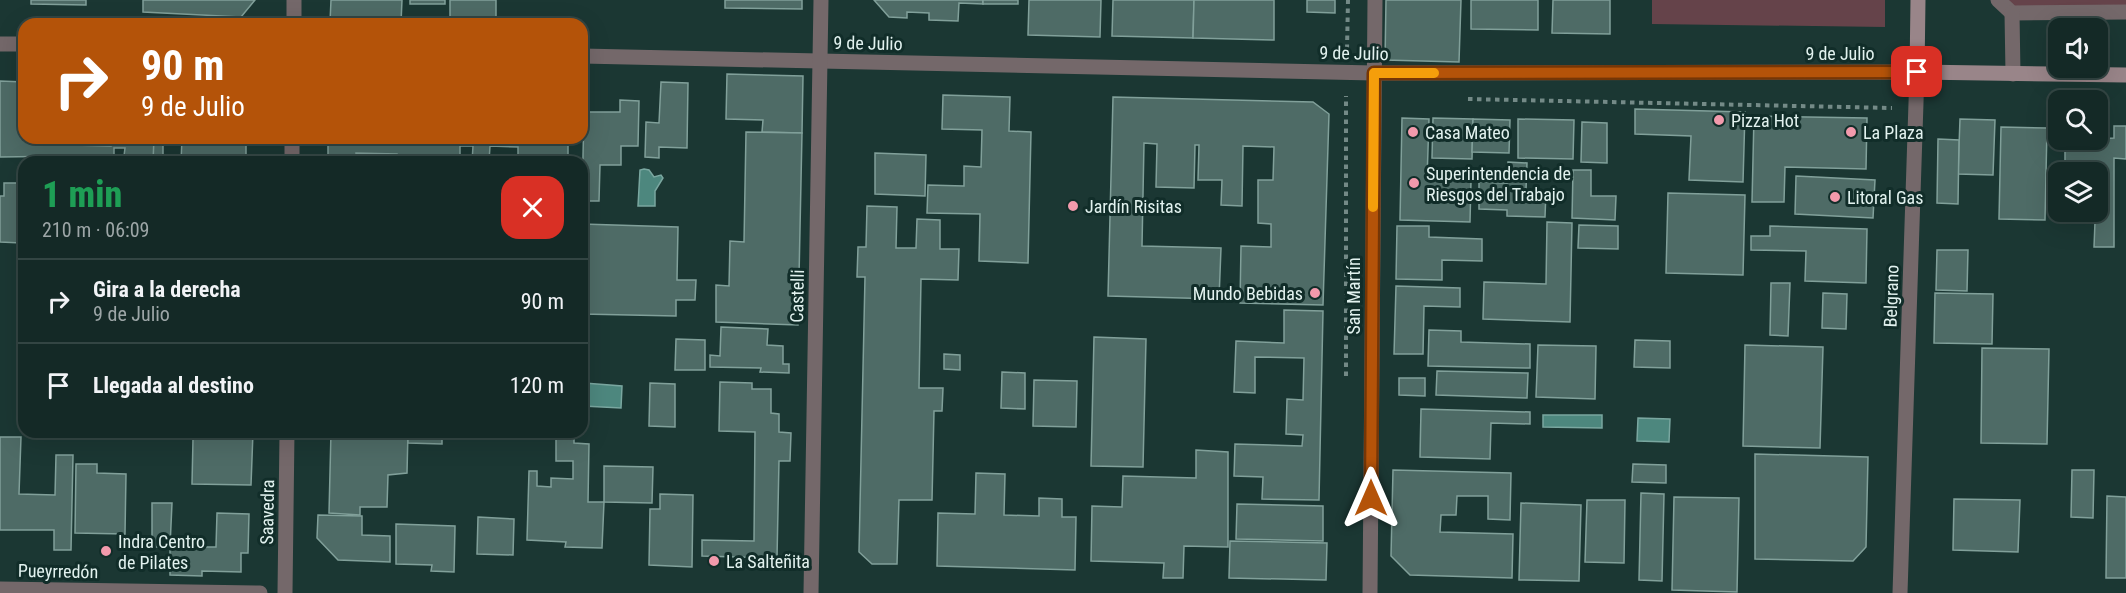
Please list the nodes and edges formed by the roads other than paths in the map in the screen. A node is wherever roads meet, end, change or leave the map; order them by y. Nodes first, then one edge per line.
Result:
1 (294, 0) edge
2 (821, 0) edge
3 (1375, 0) edge
4 (1918, 0) edge
5 (1998, 0) edge
6 (2126, 12) edge
7 (2012, 13) junction
8 (294, 18) edge
9 (0, 44) edge
10 (18, 44) edge
11 (588, 56) edge
12 (820, 61) junction
13 (1917, 72) junction
14 (1374, 73) junction
15 (2013, 74) junction
16 (2126, 75) edge
17 (287, 438) edge
18 (0, 589) edge
19 (260, 593) edge
20 (285, 593) edge
21 (811, 593) edge
22 (1370, 593) edge
23 (1900, 593) edge

1 - 8 street
2 - 12 street, Castelli
3 - 14 street, San Martín
4 - 13 main road, Belgrano
5 - 7 street
6 - 7 street
7 - 15 street
9 - 10 street
11 - 12 street, 9 de Julio
12 - 14 street, 9 de Julio
12 - 21 street, Castelli
13 - 14 street, 9 de Julio
13 - 15 main road, 9 de Julio
13 - 23 street, Belgrano
14 - 22 street, San Martín
15 - 16 main road, 9 de Julio
17 - 20 street, Saavedra
18 - 19 street, Pueyrredón

